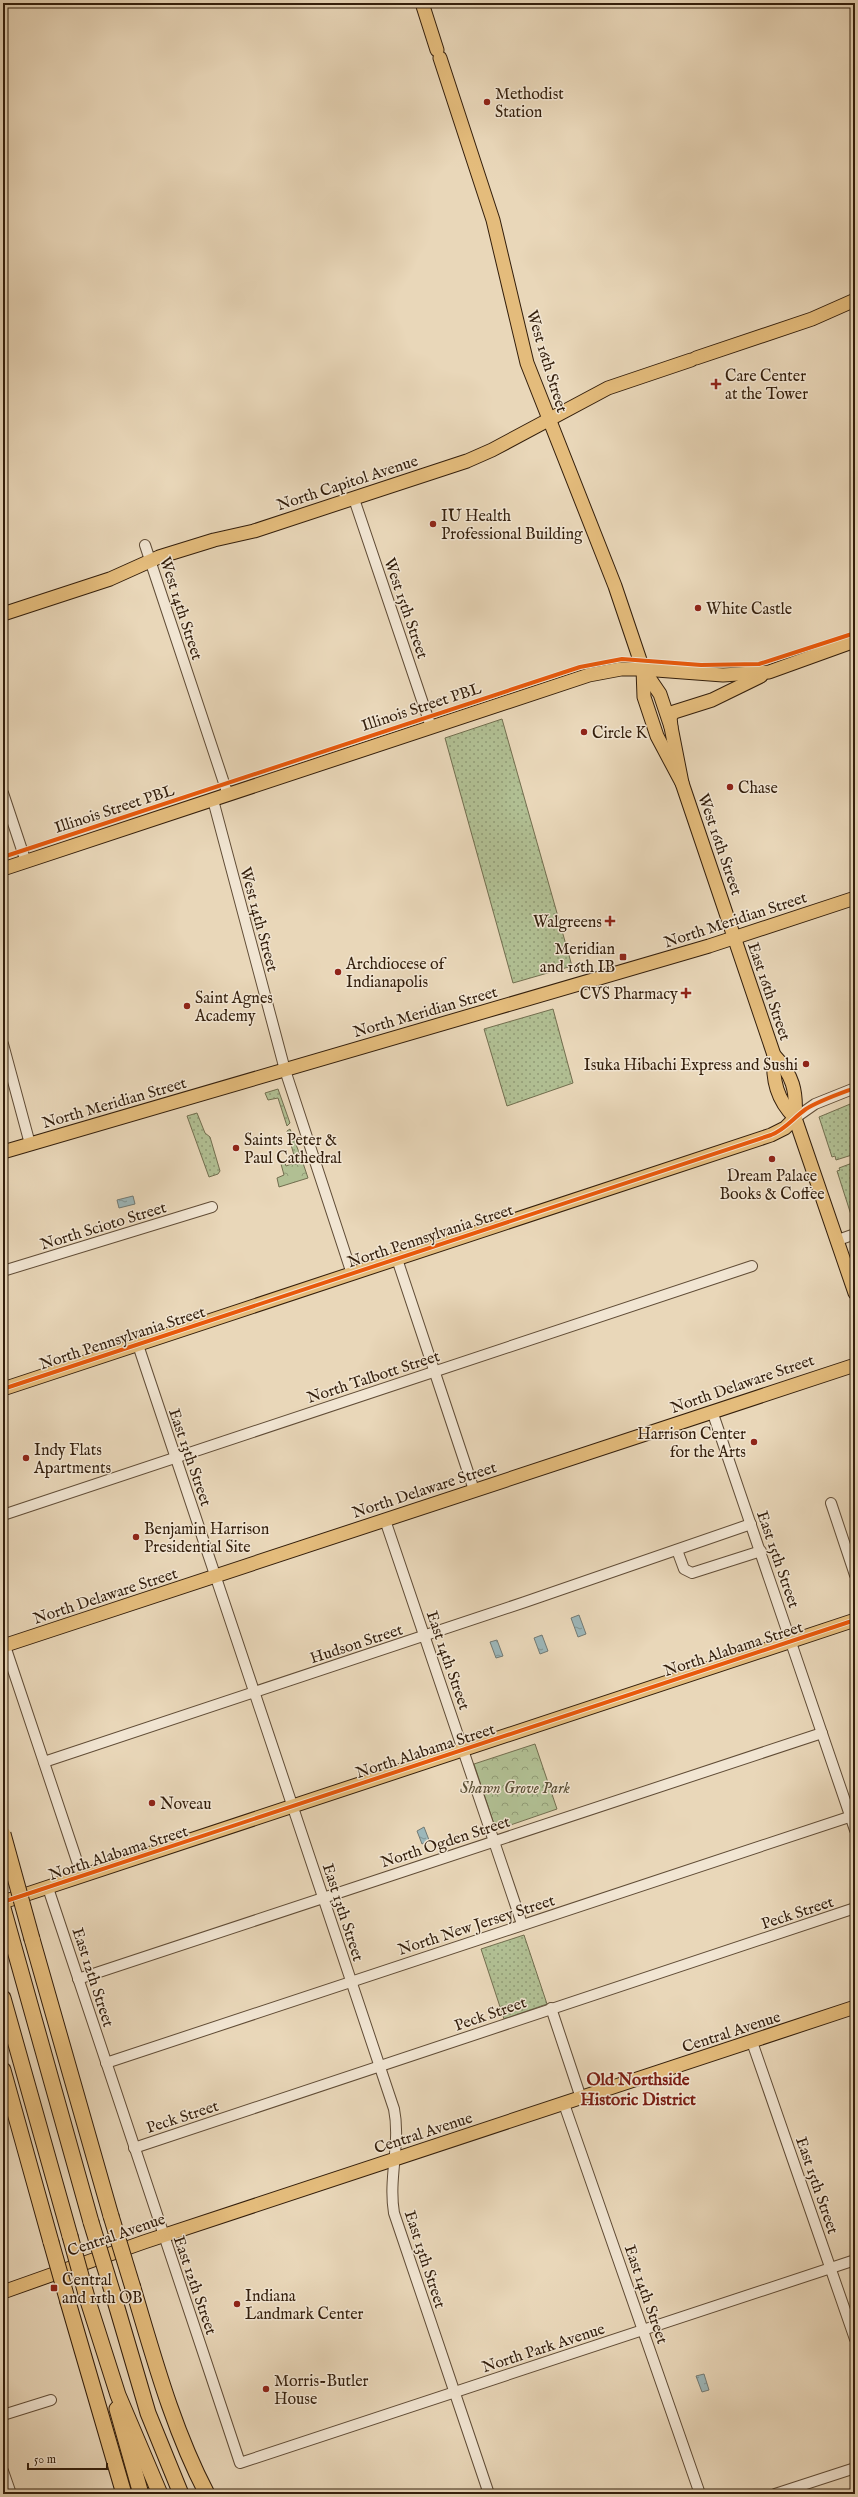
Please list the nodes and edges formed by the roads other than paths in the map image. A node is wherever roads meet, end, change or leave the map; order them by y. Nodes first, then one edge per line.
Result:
1 (422, 3) edge
2 (855, 300) edge
3 (548, 420) junction
4 (354, 499) junction
5 (145, 545) dead end
6 (150, 561) junction
7 (3, 614) edge
8 (855, 641) edge
9 (643, 669) junction
10 (769, 672) junction
11 (431, 727) junction
12 (671, 727) junction
13 (682, 784) junction
14 (3, 793) edge
15 (228, 795) junction
16 (213, 800) junction
17 (26, 862) junction
18 (3, 869) edge
19 (855, 898) edge
20 (734, 938) junction
21 (3, 1044) edge
22 (285, 1070) junction
23 (855, 1088) edge
24 (795, 1118) junction
25 (30, 1144) junction
26 (3, 1152) edge
27 (212, 1207) dead end
28 (855, 1234) edge
29 (838, 1240) junction
30 (397, 1259) junction
31 (752, 1266) dead end
32 (3, 1271) edge
33 (352, 1274) junction
34 (855, 1293) edge
35 (138, 1345) junction
36 (855, 1365) edge
37 (435, 1372) junction
38 (3, 1389) edge
39 (712, 1411) junction
40 (176, 1458) junction
41 (474, 1490) junction
42 (831, 1503) dead end
43 (3, 1515) edge
44 (385, 1520) junction
45 (751, 1524) junction
46 (677, 1550) junction
47 (761, 1551) junction
48 (855, 1575) edge
49 (216, 1576) junction
50 (855, 1620) edge
51 (425, 1636) junction
52 (790, 1641) junction
53 (4, 1644) edge
54 (254, 1692) junction
55 (822, 1732) junction
56 (463, 1750) junction
57 (44, 1762) junction
58 (293, 1806) junction
59 (853, 1816) edge
60 (855, 1830) edge
61 (3, 1834) edge
62 (494, 1841) junction
63 (82, 1876) junction
64 (48, 1888) junction
65 (323, 1898) junction
66 (3, 1902) edge
67 (3, 1908) edge
68 (855, 1908) edge
69 (522, 1924) junction
70 (78, 1979) junction
71 (351, 1981) junction
72 (3, 1998) edge
73 (855, 2007) edge
74 (551, 2008) junction
75 (752, 2042) junction
76 (106, 2063) junction
77 (379, 2066) junction
78 (3, 2070) edge
79 (581, 2098) junction
80 (564, 2104) junction
81 (134, 2148) junction
82 (394, 2160) junction
83 (163, 2236) junction
84 (855, 2260) edge
85 (830, 2268) junction
86 (3, 2292) edge
87 (644, 2330) junction
88 (855, 2339) edge
89 (107, 2365) junction
90 (455, 2392) junction
91 (51, 2400) dead end
92 (3, 2416) edge
93 (240, 2464) joint
94 (855, 2468) edge
95 (3, 2471) edge
96 (11, 2494) edge
97 (124, 2494) edge
98 (141, 2494) edge
99 (160, 2494) edge
100 (182, 2494) edge
101 (207, 2494) edge
102 (489, 2494) edge
103 (700, 2494) edge
104 (775, 2494) edge

1 - 3 main road, West 16th Street
2 - 3 main road, North Capitol Avenue
3 - 4 main road, North Capitol Avenue
3 - 9 main road, West 16th Street
4 - 6 main road, North Capitol Avenue
4 - 11 street, West 15th Street
5 - 6 street, West 14th Street
6 - 7 main road, North Capitol Avenue
6 - 15 street, West 14th Street
8 - 10 main road
9 - 10 main road
9 - 11 main road
9 - 12 main road, West 16th Street
9 - 13 main road, West 16th Street
10 - 12 main road
11 - 15 main road
12 - 13 main road, West 16th Street
13 - 20 main road, West 16th Street
14 - 17 street
15 - 16 main road
16 - 17 main road
16 - 22 street, West 14th Street
17 - 18 main road
19 - 20 main road, North Meridian Street
20 - 22 main road, North Meridian Street
20 - 24 main road, East 16th Street
21 - 25 street
22 - 25 main road, North Meridian Street
22 - 33 street
23 - 24 street, North Pennsylvania Street
24 - 29 main road, East 16th Street
24 - 30 main road, North Pennsylvania Street
25 - 26 main road, North Meridian Street
27 - 32 street, North Scioto Street
28 - 29 street
29 - 34 main road, East 16th Street
30 - 33 main road, North Pennsylvania Street
30 - 37 street
31 - 37 street, North Talbott Street
33 - 35 main road, North Pennsylvania Street
35 - 38 main road, North Pennsylvania Street
35 - 40 street, East 13th Street
36 - 39 main road, North Delaware Street
37 - 40 street, North Talbott Street
37 - 41 street
39 - 41 main road, North Delaware Street
39 - 45 street, East 15th Street
40 - 43 street, North Talbott Street
40 - 49 street, East 13th Street
41 - 44 main road, North Delaware Street
42 - 48 street
44 - 49 main road, North Delaware Street
44 - 51 street, East 14th Street
45 - 46 street, Hudson Street
45 - 47 street, East 15th Street
46 - 47 street
46 - 51 street, Hudson Street
47 - 52 street, East 15th Street
49 - 53 main road, North Delaware Street
49 - 54 street, East 13th Street
50 - 52 main road, North Alabama Street
51 - 54 street, Hudson Street
51 - 56 street, East 14th Street
52 - 55 street, East 15th Street
52 - 56 main road, North Alabama Street
53 - 57 street
54 - 57 street, Hudson Street
54 - 58 street, East 13th Street
55 - 59 street, East 15th Street
55 - 62 street, North Ogden Street
56 - 58 main road, North Alabama Street
56 - 62 street, East 14th Street
57 - 63 street
58 - 63 main road, North Alabama Street
58 - 65 street, East 13th Street
59 - 60 street, East 15th Street
59 - 69 street, North New Jersey Street
61 - 101 highway, bridge
62 - 65 street, North Ogden Street
62 - 69 street, East 14th Street
63 - 64 main road, North Alabama Street
64 - 66 main road, North Alabama Street
64 - 70 street, East 12th Street
65 - 70 street, North Ogden Street
65 - 71 street, East 13th Street
67 - 100 highway, bridge
68 - 74 street, Peck Street
69 - 71 street, North New Jersey Street
70 - 76 street, East 12th Street
71 - 76 street, North New Jersey Street
71 - 77 street, East 13th Street
72 - 89 highway, bridge
73 - 75 main road, Central Avenue
74 - 77 street, Peck Street
74 - 79 street
75 - 79 main road, Central Avenue
75 - 85 street, East 15th Street
76 - 81 street, East 12th Street
77 - 81 street, Peck Street
77 - 82 street, East 13th Street
78 - 97 highway, bridge
79 - 80 main road, Central Avenue
80 - 82 main road, Central Avenue
80 - 87 street, East 14th Street
81 - 83 street, East 12th Street
82 - 83 main road, Central Avenue
82 - 90 street, East 13th Street
83 - 86 main road, Central Avenue
83 - 93 street, East 12th Street
84 - 85 street, North Park Avenue
85 - 87 street, North Park Avenue
85 - 88 street, East 15th Street
87 - 90 street, North Park Avenue
87 - 103 street, East 14th Street
89 - 98 highway
89 - 99 highway
90 - 93 street, North Park Avenue
90 - 102 street, East 13th Street
91 - 92 street
94 - 104 street
95 - 96 street

